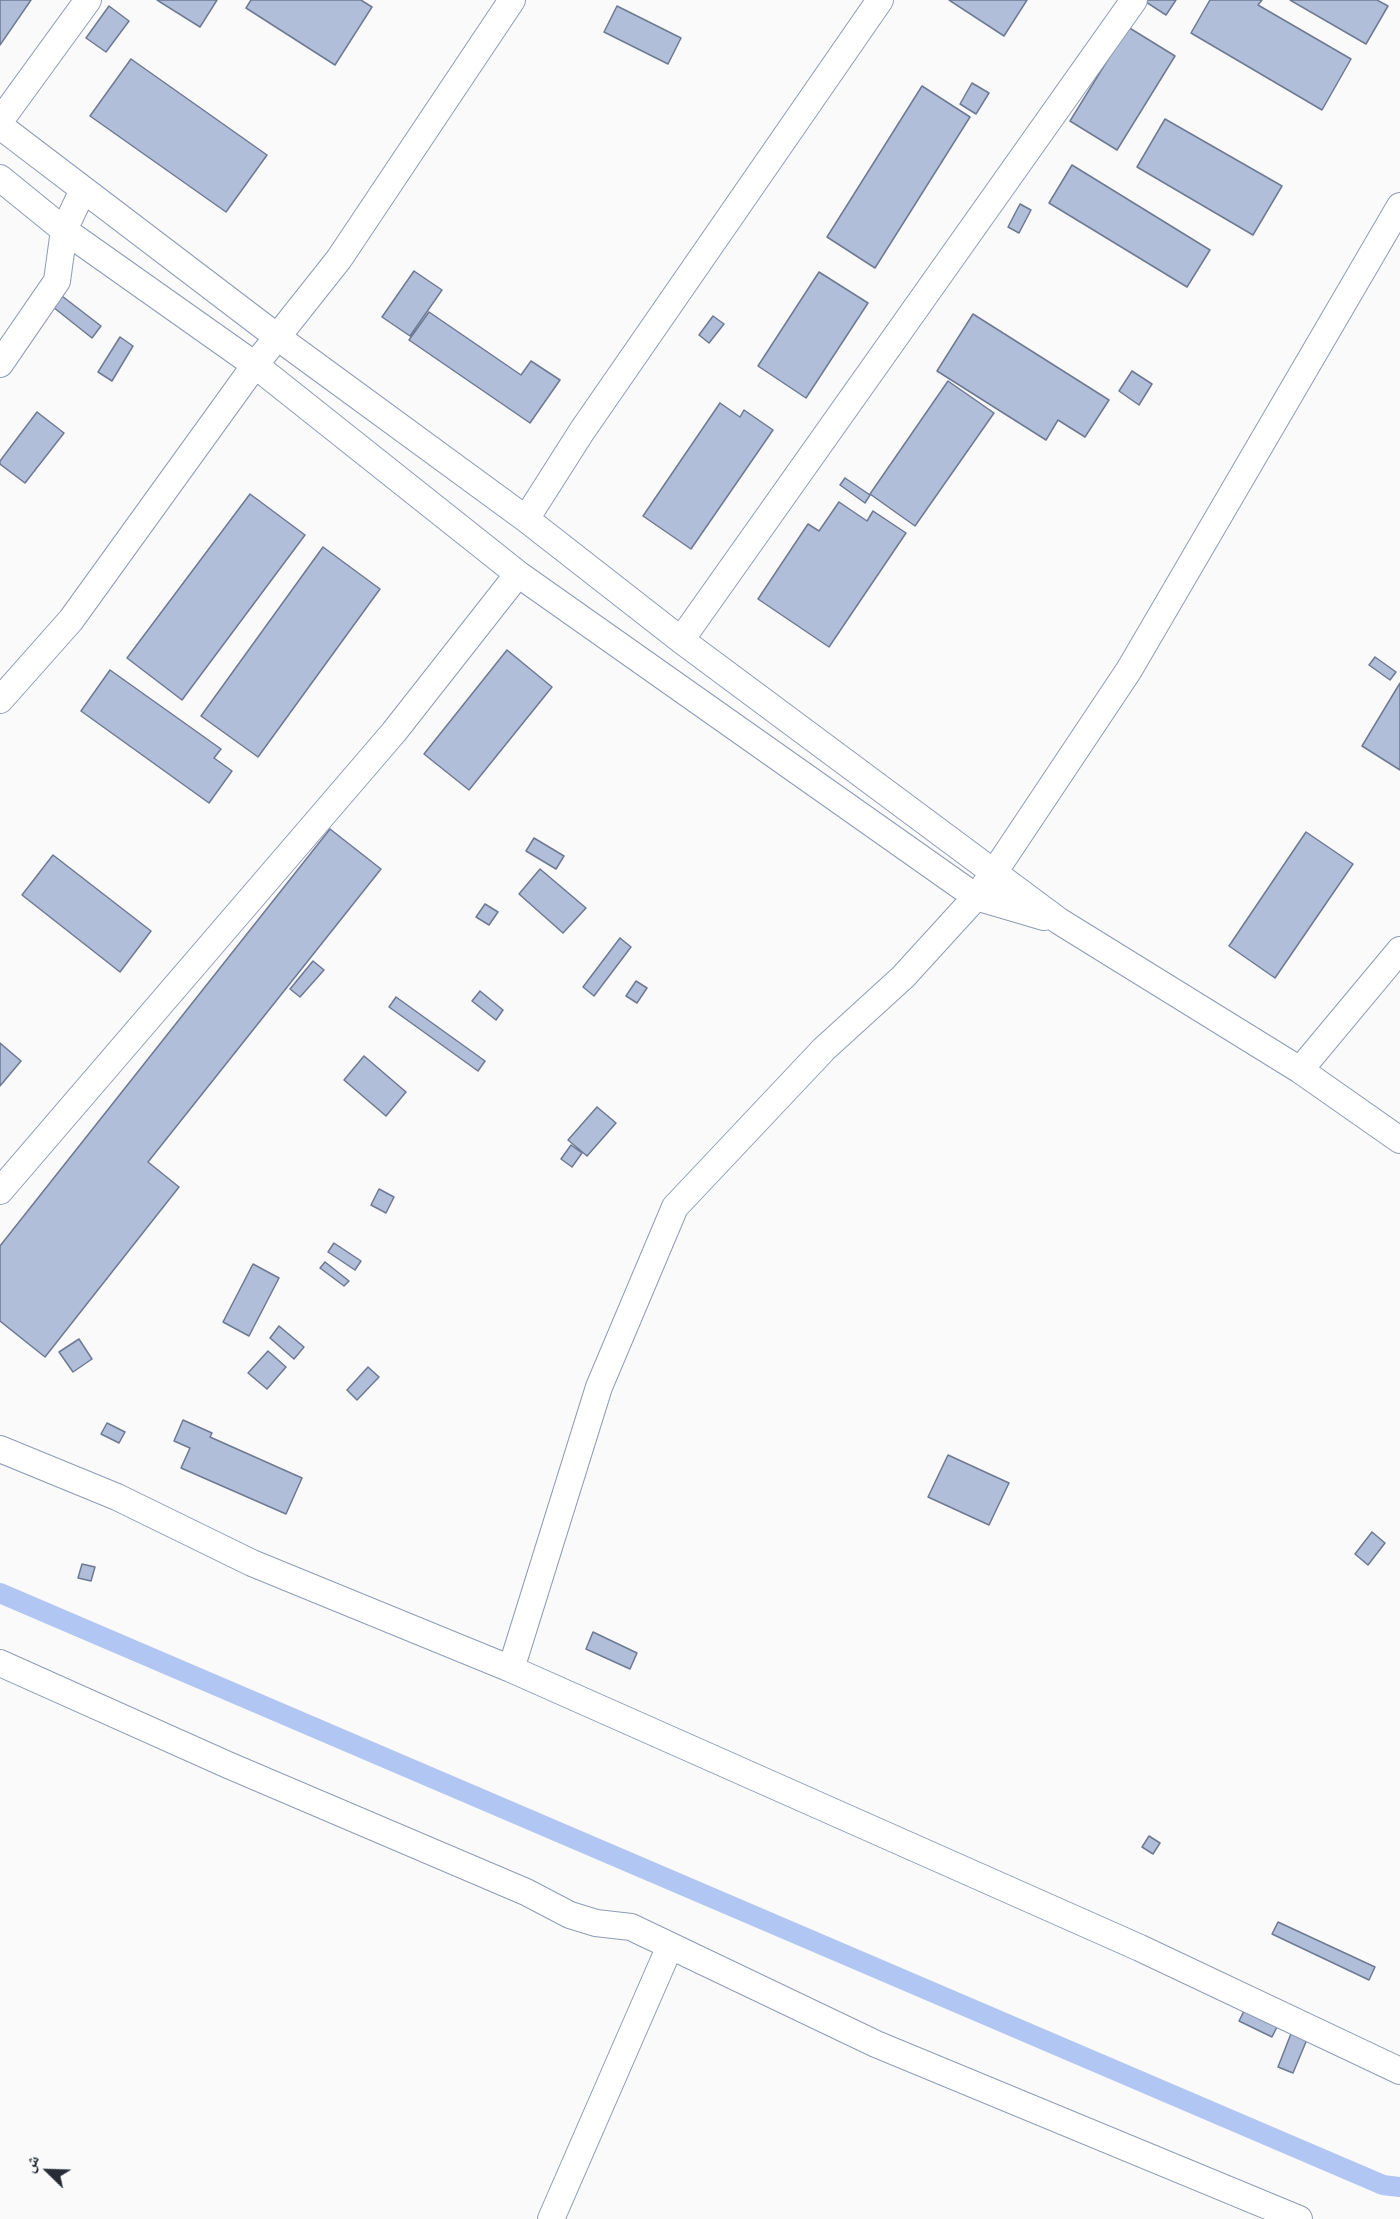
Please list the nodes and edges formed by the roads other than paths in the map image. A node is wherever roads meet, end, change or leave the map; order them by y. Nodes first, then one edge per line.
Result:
1 (88, 0) edge
2 (512, 0) edge
3 (880, 0) edge
4 (1134, 0) edge
5 (0, 121) edge
6 (0, 126) edge
7 (0, 178) edge
8 (83, 190) junction
9 (1400, 206) edge
10 (64, 230) junction
11 (276, 336) junction
12 (0, 364) edge
13 (255, 365) junction
14 (526, 519) junction
15 (518, 574) junction
16 (681, 640) junction
17 (0, 700) edge
18 (822, 744) junction
19 (800, 773) junction
20 (932, 825) junction
21 (916, 854) junction
22 (995, 871) junction
23 (976, 897) junction
24 (1059, 921) junction
25 (1400, 950) edge
26 (1299, 1070) junction
27 (1400, 1140) edge
28 (0, 1191) edge
29 (0, 1449) edge
30 (0, 1663) edge
31 (511, 1669) junction
32 (670, 1946) junction
33 (1400, 2071) edge
34 (551, 2219) edge
35 (1299, 2219) edge

1 - 5 street
2 - 11 street
3 - 14 street
4 - 16 street
6 - 8 street
7 - 10 street
8 - 10 street
8 - 11 street
9 - 22 street
10 - 12 street
10 - 13 street
11 - 13 street
11 - 14 street
13 - 15 street
13 - 17 street
14 - 16 street
15 - 19 street
15 - 28 street
16 - 18 street
18 - 19 street
18 - 20 street
19 - 21 street
20 - 21 street
20 - 22 street
21 - 23 street
22 - 23 street
22 - 24 street
23 - 24 street
23 - 31 street
24 - 26 street
25 - 26 street
26 - 27 street
29 - 31 street
30 - 32 street
31 - 33 street
32 - 34 street
32 - 35 street

